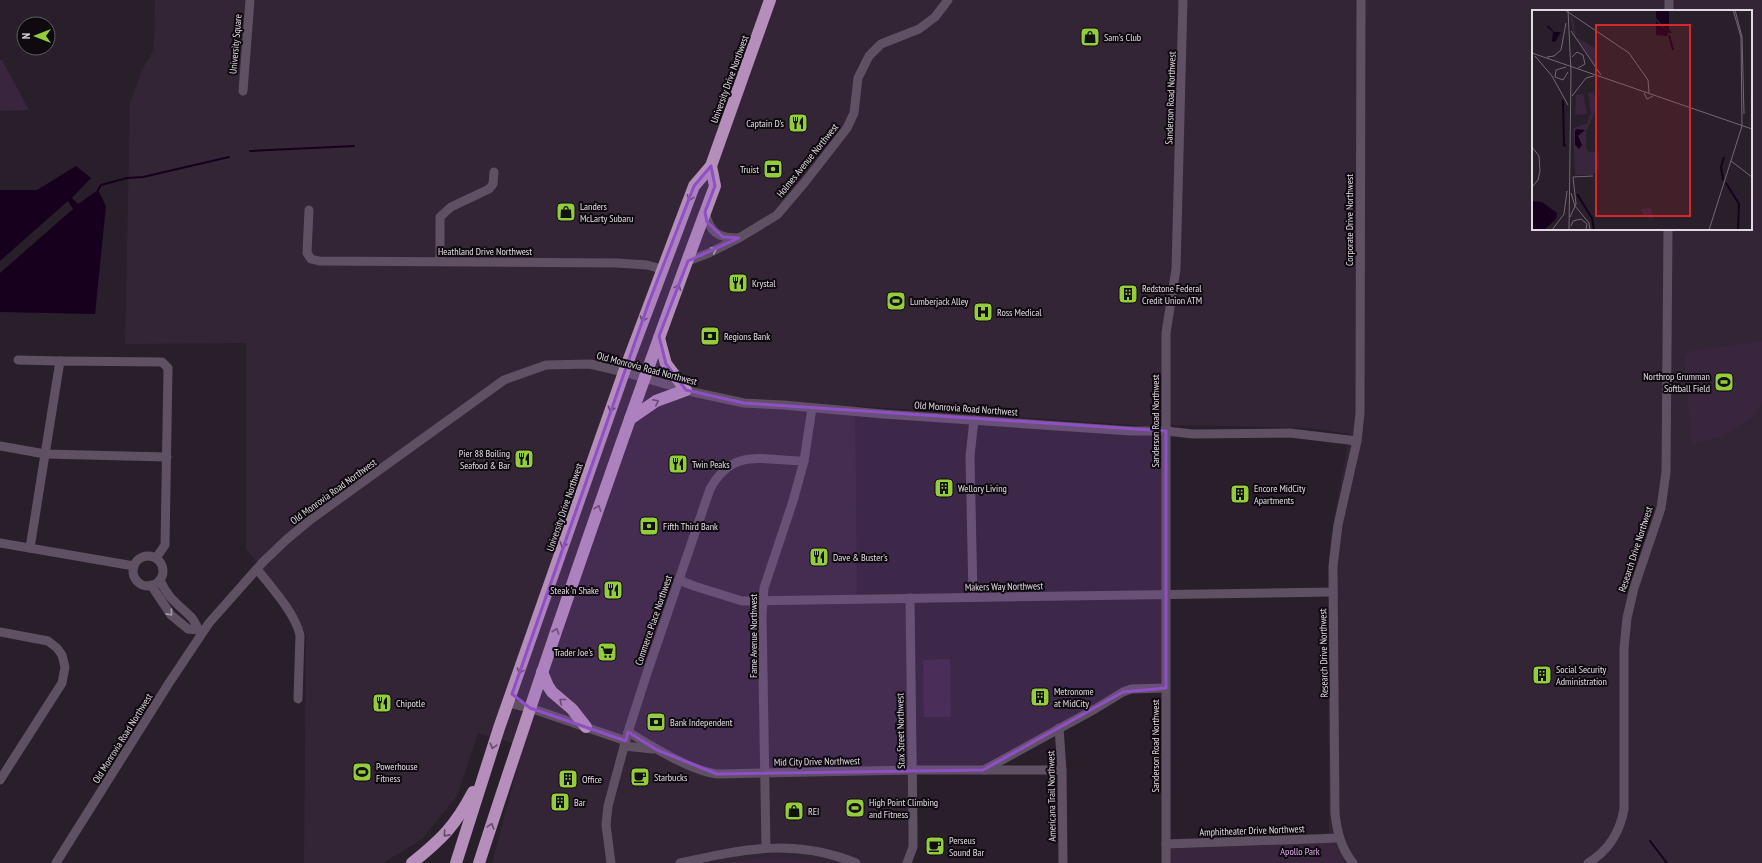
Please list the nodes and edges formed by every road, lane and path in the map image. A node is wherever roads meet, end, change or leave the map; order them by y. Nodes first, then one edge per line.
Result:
1 (250, 0) edge
2 (770, 0) edge
3 (948, 0) edge
4 (1183, 0) edge
5 (1361, 0) edge
6 (243, 91) dead end
7 (711, 166) junction
8 (494, 172) dead end
9 (309, 210) dead end
10 (705, 212) junction
11 (1668, 230) edge
12 (739, 238) junction
13 (440, 261) junction
14 (688, 261) junction
15 (662, 269) junction
16 (659, 336) junction
17 (18, 360) dead end
18 (60, 361) junction
19 (624, 372) junction
20 (644, 378) junction
21 (686, 390) junction
22 (812, 408) junction
23 (630, 419) junction
24 (974, 420) junction
25 (1166, 431) junction
26 (1357, 440) junction
27 (0, 446) edge
28 (45, 454) junction
29 (167, 457) junction
30 (804, 461) junction
31 (0, 543) edge
32 (30, 548) junction
33 (156, 558) junction
34 (134, 566) junction
35 (256, 569) junction
36 (160, 580) junction
37 (678, 580) junction
38 (151, 585) junction
39 (1332, 592) junction
40 (1165, 594) junction
41 (973, 597) junction
42 (910, 598) junction
43 (763, 600) junction
44 (200, 631) junction
45 (0, 632) edge
46 (542, 672) junction
47 (1166, 688) junction
48 (510, 699) junction
49 (298, 700) dead end
50 (530, 708) junction
51 (586, 727) junction
52 (1059, 728) junction
53 (626, 740) junction
54 (657, 750) junction
55 (488, 765) junction
56 (912, 770) junction
57 (983, 770) junction
58 (1062, 770) junction
59 (765, 773) junction
60 (0, 780) edge
61 (1339, 838) junction
62 (1166, 844) junction
63 (766, 848) junction
64 (56, 863) edge
65 (412, 863) edge
66 (456, 863) edge
67 (479, 863) edge
68 (611, 863) edge
69 (680, 863) edge
70 (856, 863) edge
71 (907, 863) edge
72 (1063, 863) edge
73 (1166, 863) edge
74 (1353, 863) edge
75 (1588, 863) edge

1 - 6 street, University Square
2 - 7 highway, University Drive Northwest
3 - 12 street, Holmes Avenue Northwest
4 - 25 street, Sanderson Road Northwest
5 - 26 street, Corporate Drive Northwest
7 - 10 highway
7 -> 15 highway, University Drive Northwest
8 - 13 street
9 - 13 street, Heathland Drive Northwest
10 - 12 street
10 - 14 highway
11 - 75 street, Research Drive Northwest
14 -> 12 street, Holmes Avenue Northwest
13 - 15 street, Heathland Drive Northwest
16 -> 14 highway
15 -> 19 highway, University Drive Northwest
16 - 20 highway
16 - 21 highway
17 - 18 street
18 - 28 street
18 - 29 street
19 - 20 street, Old Monrovia Road Northwest
19 - 35 street, Old Monrovia Road Northwest
19 -> 48 highway, University Drive Northwest
20 - 21 street, Old Monrovia Road Northwest
20 - 23 highway
21 - 22 street, Old Monrovia Road Northwest
23 -> 21 highway
22 - 24 street, Old Monrovia Road Northwest
22 - 30 street, Fame Avenue Northwest
46 -> 23 highway
24 - 25 street, Old Monrovia Road Northwest
24 - 41 street
25 - 26 street, Old Monrovia Road Northwest
25 - 40 street, Sanderson Road Northwest
26 - 39 street, Research Drive Northwest
27 - 28 street
28 - 29 street
28 - 32 street
29 - 33 street
30 - 37 street, Commerce Place Northwest
30 - 43 street, Fame Avenue Northwest
31 - 32 street
32 - 34 street
33 - 34 street
33 - 36 street
34 - 38 street
35 - 44 street, Old Monrovia Road Northwest
35 - 49 street
36 - 38 street
36 - 44 street
37 - 43 street, Makers Way Northwest
37 - 53 street, Commerce Place Northwest
38 -> 44 street
39 - 40 street, Makers Way Northwest
39 - 61 street, Research Drive Northwest
40 - 41 street, Makers Way Northwest
40 - 47 street, Sanderson Road Northwest
41 - 42 street, Makers Way Northwest
42 - 43 street, Makers Way Northwest
42 - 56 street, Stax Street Northwest
43 - 59 street, Fame Avenue Northwest
44 - 64 street, Old Monrovia Road Northwest
45 - 60 street
46 - 50 highway
51 -> 46 highway
47 - 52 street, Mid City Drive Northwest
47 - 62 street, Sanderson Road Northwest
48 - 50 street, Mid City Drive Northwest
48 -> 55 highway, University Drive Northwest
50 - 51 street, Mid City Drive Northwest
67 -> 50 highway
51 - 53 street, Mid City Drive Northwest
52 - 57 street, Mid City Drive Northwest
52 - 58 street, Americana Trail Northwest
53 - 54 street, Mid City Drive Northwest
53 - 54 street, Mid City Drive Northwest
53 - 68 street, Commerce Place Northwest
54 - 59 street, Mid City Drive Northwest
55 -> 65 highway
55 - 66 highway, University Drive Northwest
56 - 57 street, Mid City Drive Northwest
56 - 59 street, Mid City Drive Northwest
56 - 71 street, Stax Street Northwest
57 - 58 street, Mid City Drive Northwest
58 - 72 street, Americana Trail Northwest
59 - 63 street, Fame Avenue Northwest
61 - 62 street, Amphitheater Drive Northwest
61 - 74 street, Research Drive Northwest
62 - 73 street, Sanderson Road Northwest
63 - 69 street
63 - 70 street

